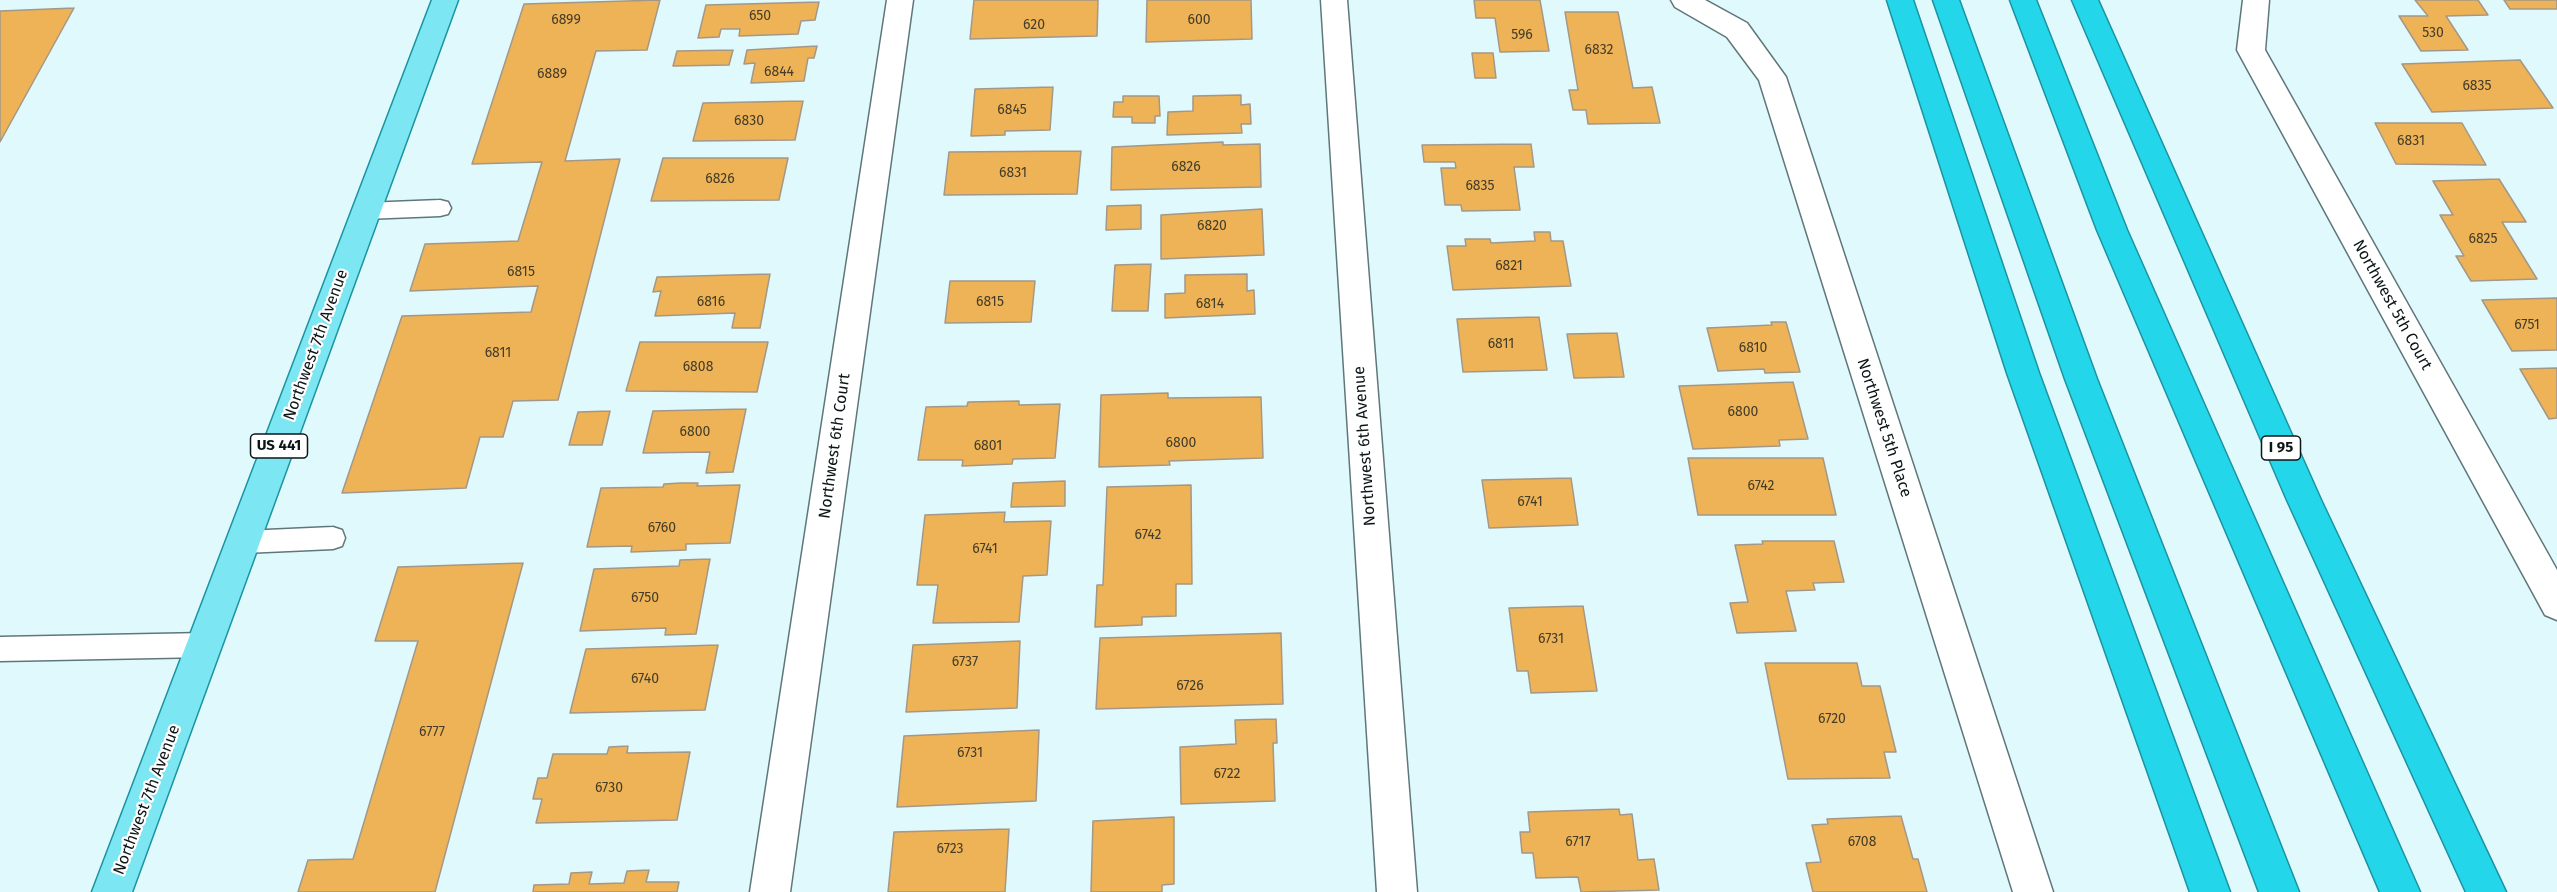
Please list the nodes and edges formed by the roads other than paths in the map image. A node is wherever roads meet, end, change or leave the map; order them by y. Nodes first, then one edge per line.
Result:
1 (445, 0) edge
2 (900, 0) edge
3 (1334, 0) edge
4 (1684, 0) edge
5 (1900, 0) edge
6 (1946, 0) edge
7 (2023, 0) edge
8 (2085, 0) edge
9 (2256, 0) edge
10 (440, 208) dead end
11 (365, 211) junction
12 (333, 538) dead end
13 (244, 542) junction
14 (2557, 604) edge
15 (206, 645) junction
16 (0, 649) edge
17 (112, 892) edge
18 (770, 892) edge
19 (1397, 892) edge
20 (2033, 892) edge
21 (2210, 892) edge
22 (2279, 892) edge
23 (2400, 892) edge
24 (2486, 892) edge

1 - 11 main road, Northwest 7th Avenue / US 441
2 - 18 street, Northwest 6th Court
3 - 19 street, Northwest 6th Avenue
4 - 20 street, Northwest 5th Place
5 - 21 highway
6 - 22 highway
7 - 23 highway
8 - 24 highway, I 95
9 - 14 street, Northwest 5th Court
10 - 11 lane
11 - 13 main road, Northwest 7th Avenue / US 441
12 - 13 lane
13 - 15 main road, Northwest 7th Avenue / US 441
15 - 16 lane
15 - 17 main road, Northwest 7th Avenue / US 441

